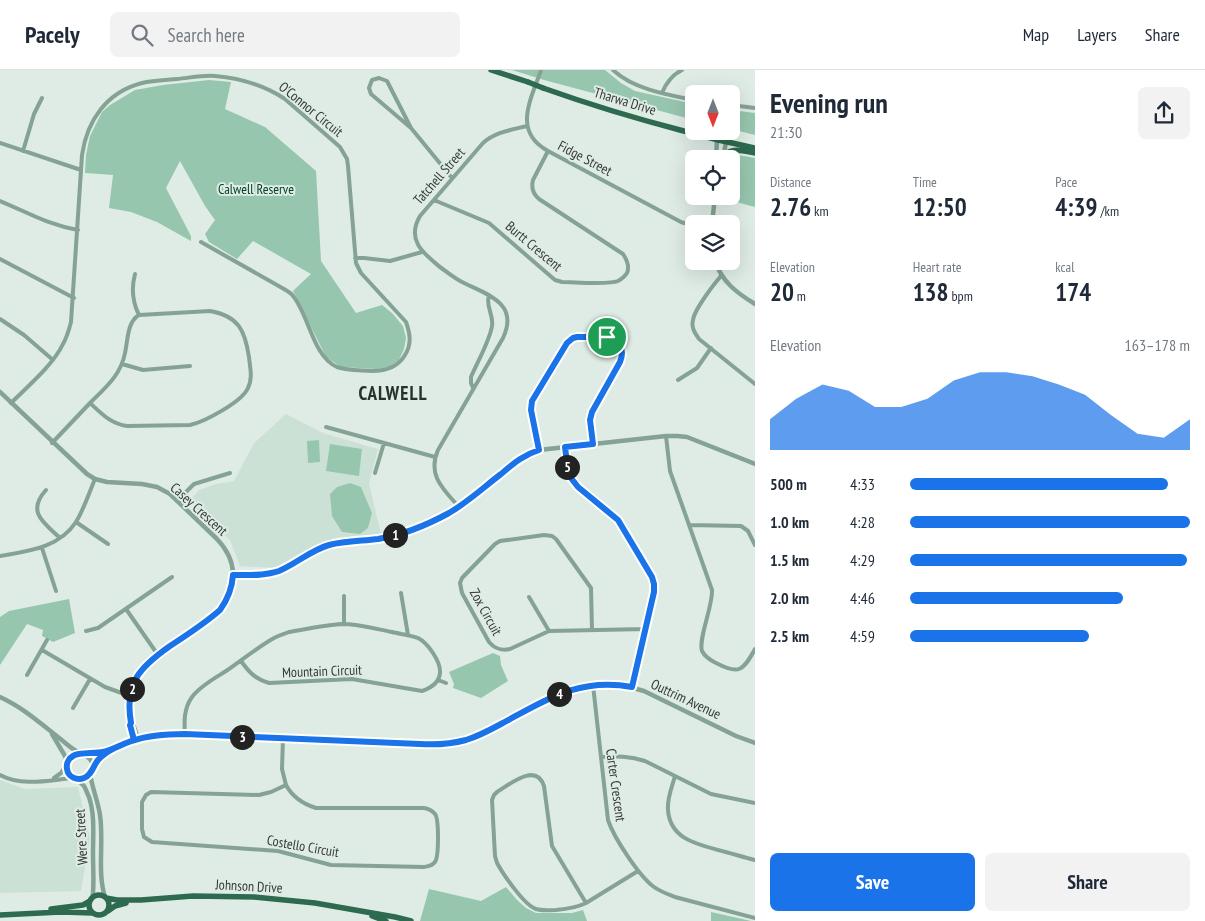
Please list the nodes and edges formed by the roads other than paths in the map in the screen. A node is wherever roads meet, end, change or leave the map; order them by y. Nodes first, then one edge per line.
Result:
1 (491, 70) edge
2 (541, 70) edge
3 (613, 70) edge
4 (682, 70) edge
5 (662, 92) junction
6 (42, 98) dead end
7 (685, 98) edge
8 (740, 107) edge
9 (755, 108) edge
10 (527, 126) junction
11 (411, 128) junction
12 (685, 131) edge
13 (717, 140) joint
14 (726, 142) junction
15 (0, 143) edge
16 (755, 148) edge
17 (716, 150) edge
18 (725, 150) edge
19 (23, 151) junction
20 (548, 151) junction
21 (740, 151) edge
22 (755, 153) edge
23 (81, 170) junction
24 (452, 178) junction
25 (434, 200) junction
26 (0, 201) edge
27 (685, 223) edge
28 (78, 230) junction
29 (201, 242) dead end
30 (422, 252) junction
31 (355, 258) junction
32 (0, 259) edge
33 (719, 270) edge
34 (135, 274) dead end
35 (721, 276) junction
36 (489, 295) junction
37 (74, 298) junction
38 (755, 304) edge
39 (139, 315) junction
40 (0, 319) edge
41 (711, 348) junction
42 (52, 360) junction
43 (122, 364) junction
44 (190, 366) dead end
45 (678, 380) dead end
46 (755, 384) edge
47 (473, 388) junction
48 (0, 392) edge
49 (11, 403) junction
50 (90, 404) junction
51 (326, 427) dead end
52 (666, 436) junction
53 (52, 443) junction
54 (384, 443) junction
55 (593, 444) junction
56 (565, 447) junction
57 (539, 450) junction
58 (434, 457) junction
59 (755, 464) edge
60 (230, 473) dead end
61 (376, 473) dead end
62 (95, 479) junction
63 (46, 490) dead end
64 (177, 501) junction
65 (459, 507) junction
66 (76, 522) junction
67 (690, 526) junction
68 (60, 538) junction
69 (108, 544) dead end
70 (755, 545) edge
71 (42, 548) junction
72 (0, 556) edge
73 (233, 575) junction
74 (172, 576) dead end
75 (56, 591) dead end
76 (401, 592) dead end
77 (344, 596) dead end
78 (529, 597) dead end
79 (126, 609) junction
80 (344, 624) junction
81 (646, 629) junction
82 (592, 630) junction
83 (86, 631) dead end
84 (549, 631) junction
85 (408, 635) junction
86 (47, 640) dead end
87 (755, 649) edge
88 (42, 650) junction
89 (158, 655) junction
90 (241, 660) junction
91 (27, 675) dead end
92 (90, 678) junction
93 (438, 680) junction
94 (446, 683) dead end
95 (594, 685) junction
96 (632, 687) junction
97 (130, 696) junction
98 (0, 697) edge
99 (73, 708) dead end
100 (50, 731) junction
101 (185, 734) junction
102 (283, 738) junction
103 (136, 739) junction
104 (755, 743) edge
105 (111, 750) junction
106 (82, 754) junction
107 (601, 758) junction
108 (67, 763) junction
109 (91, 771) junction
110 (0, 775) edge
111 (675, 776) junction
112 (74, 778) junction
113 (52, 780) junction
114 (286, 785) junction
115 (755, 803) edge
116 (755, 860) edge
117 (638, 870) junction
118 (106, 898) junction
119 (91, 900) junction
120 (141, 900) junction
121 (586, 903) junction
122 (108, 911) junction
123 (355, 911) junction
124 (93, 913) junction
125 (24, 914) junction
126 (1, 915) edge
127 (755, 918) edge
128 (386, 921) edge
129 (411, 921) edge

1 - 12 main road, Tharwa Drive, bridge
2 - 10 street
3 - 5 street
4 - 5 street
5 - 7 street
6 - 19 street
8 - 9 street
10 - 20 street, Fidge Street
10 - 24 street, Tatchell Street
11 - 11 street
11 - 24 street
13 - 14 main road, Tharwa Drive
13 - 17 street
14 - 16 main road, Tharwa Drive
14 - 18 street
15 - 19 street
19 - 23 street
20 - 25 street, Burtt Crescent
20 - 27 street, Fidge Street
21 - 22 main road
23 - 28 street, O'Connor Circuit
23 - 31 street, O'Connor Circuit
24 - 25 street, Tatchell Street
25 - 30 street, Tatchell Street
26 - 28 street
28 - 37 street, O'Connor Circuit
29 - 31 street, O'Connor Circuit
30 - 31 street
30 - 36 street
32 - 37 street
33 - 35 street
34 - 39 street
35 - 38 street
35 - 41 street
36 - 47 street
36 - 47 street
37 - 42 street, O'Connor Circuit
39 - 43 street
39 - 50 street
40 - 42 street
41 - 45 street
41 - 46 street
42 - 49 street, O'Connor Circuit
43 - 44 street
43 - 50 street
47 - 58 street
48 - 49 street, Casey Crescent
49 - 53 street, Casey Crescent
50 - 53 street
51 - 54 street
52 - 55 street
52 - 59 street
52 - 67 street
53 - 62 street, Casey Crescent
54 - 58 street
54 - 61 street
55 - 56 street
55 - 57 street
56 - 57 street
56 - 81 street
57 - 65 street
58 - 65 street
60 - 64 street
62 - 64 street, Casey Crescent
62 - 66 street
63 - 68 street
64 - 73 street, Casey Crescent
65 - 73 street
66 - 68 street
66 - 69 street
67 - 70 street
67 - 87 street
68 - 71 street
71 - 72 street
71 - 75 street
73 - 89 street, Casey Crescent
74 - 79 street
76 - 85 street
77 - 80 street
78 - 84 street
79 - 83 street
79 - 89 street
80 - 85 street
80 - 90 street
81 - 82 street, Zox Circuit
81 - 96 street
82 - 84 street, Zox Circuit
82 - 84 street, Zox Circuit
85 - 93 street
86 - 88 street
88 - 91 street
88 - 92 street
89 - 97 street, Casey Crescent
90 - 93 street, Mountain Circuit
90 - 101 street
92 - 97 street
92 - 99 street
93 - 94 street
95 - 96 street, Outtrim Avenue
95 - 102 street, Outtrim Avenue
95 - 107 street, Carter Crescent
96 - 104 street, Outtrim Avenue
97 - 103 street, Casey Crescent
98 - 100 street
100 - 106 street
100 - 108 street
101 - 102 street, Outtrim Avenue
101 - 103 street, Outtrim Avenue
102 - 114 street
103 - 105 street, Outtrim Avenue
105 - 106 street, Outtrim Avenue
105 - 109 street, Outtrim Avenue
106 - 108 street
106 - 109 street
107 - 111 street
107 - 117 street, Carter Crescent
108 - 112 street
108 - 113 street
109 - 112 street
109 - 118 street, Were Street
110 - 113 street
111 - 115 street
111 - 116 street
112 - 113 street
112 - 119 street, Were Street
114 - 114 street, Costello Circuit
117 - 121 street
117 - 127 street, Carter Crescent
118 - 119 main road
118 - 120 main road, Johnson Drive
118 - 122 main road
119 - 124 main road
119 - 125 main road
120 - 122 main road, Johnson Drive
120 - 123 main road, Johnson Drive
121 - 121 street
122 - 124 main road
123 - 128 main road, Johnson Drive
123 - 129 main road, Johnson Drive
124 - 125 main road
125 - 126 main road

